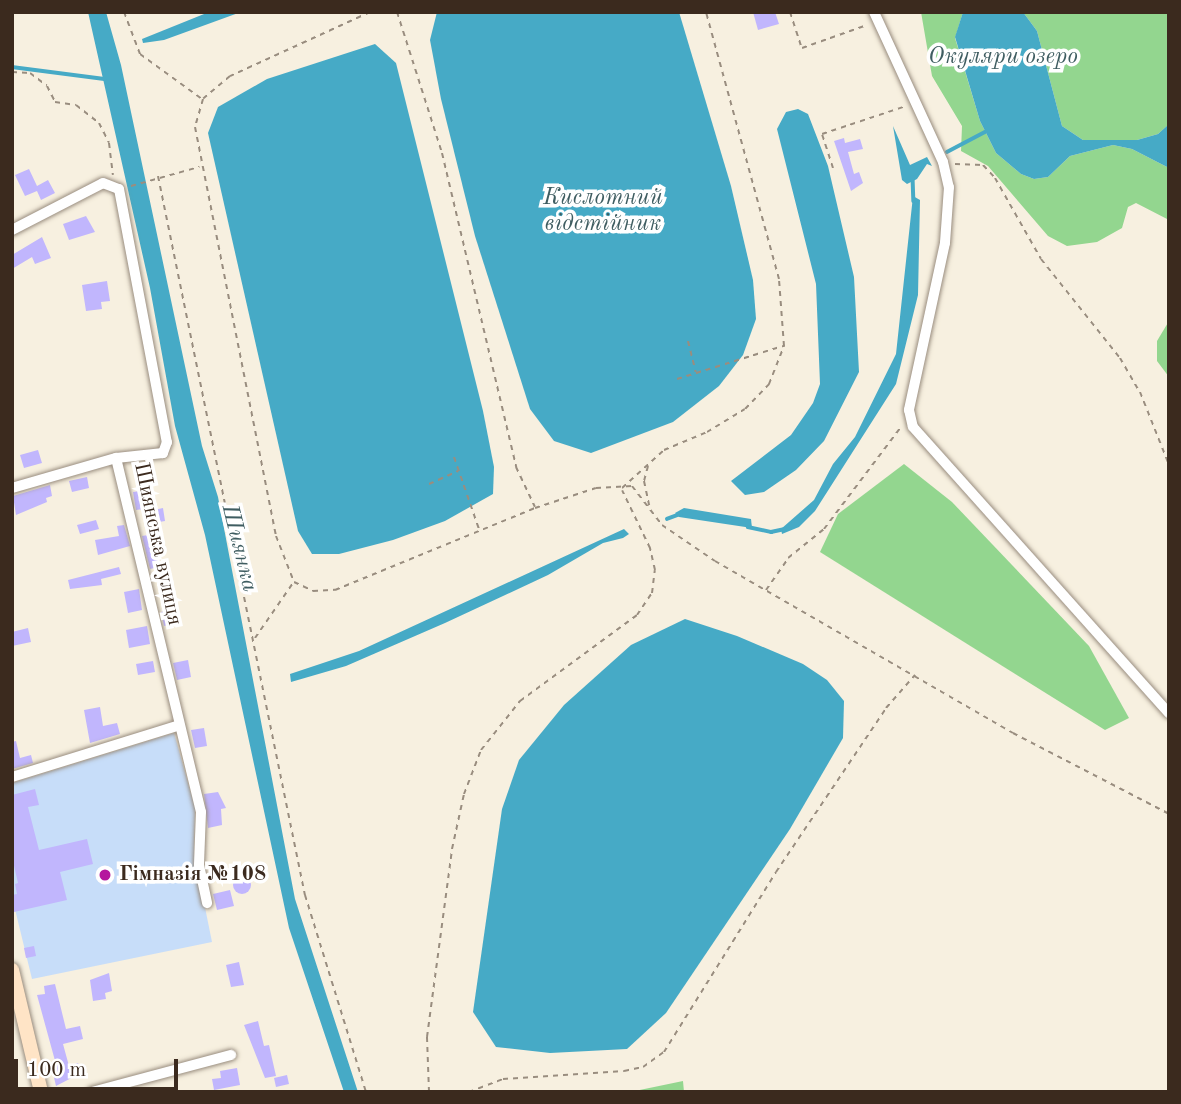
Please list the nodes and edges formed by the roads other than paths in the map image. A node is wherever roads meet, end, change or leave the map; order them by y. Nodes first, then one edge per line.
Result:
1 (876, 17) edge
2 (12, 230) edge
3 (116, 458) junction
4 (12, 488) edge
5 (1169, 713) edge
6 (177, 726) junction
7 (12, 777) edge
8 (207, 903) dead end
9 (12, 970) edge
10 (231, 1055) dead end
11 (41, 1092) edge
12 (93, 1092) edge

1 - 5 street
2 - 3 street, Шиянська вулиця
3 - 4 street
3 - 6 street, Шиянська вулиця
6 - 7 street
6 - 8 street, Шиянська вулиця
9 - 11 street
10 - 12 street

